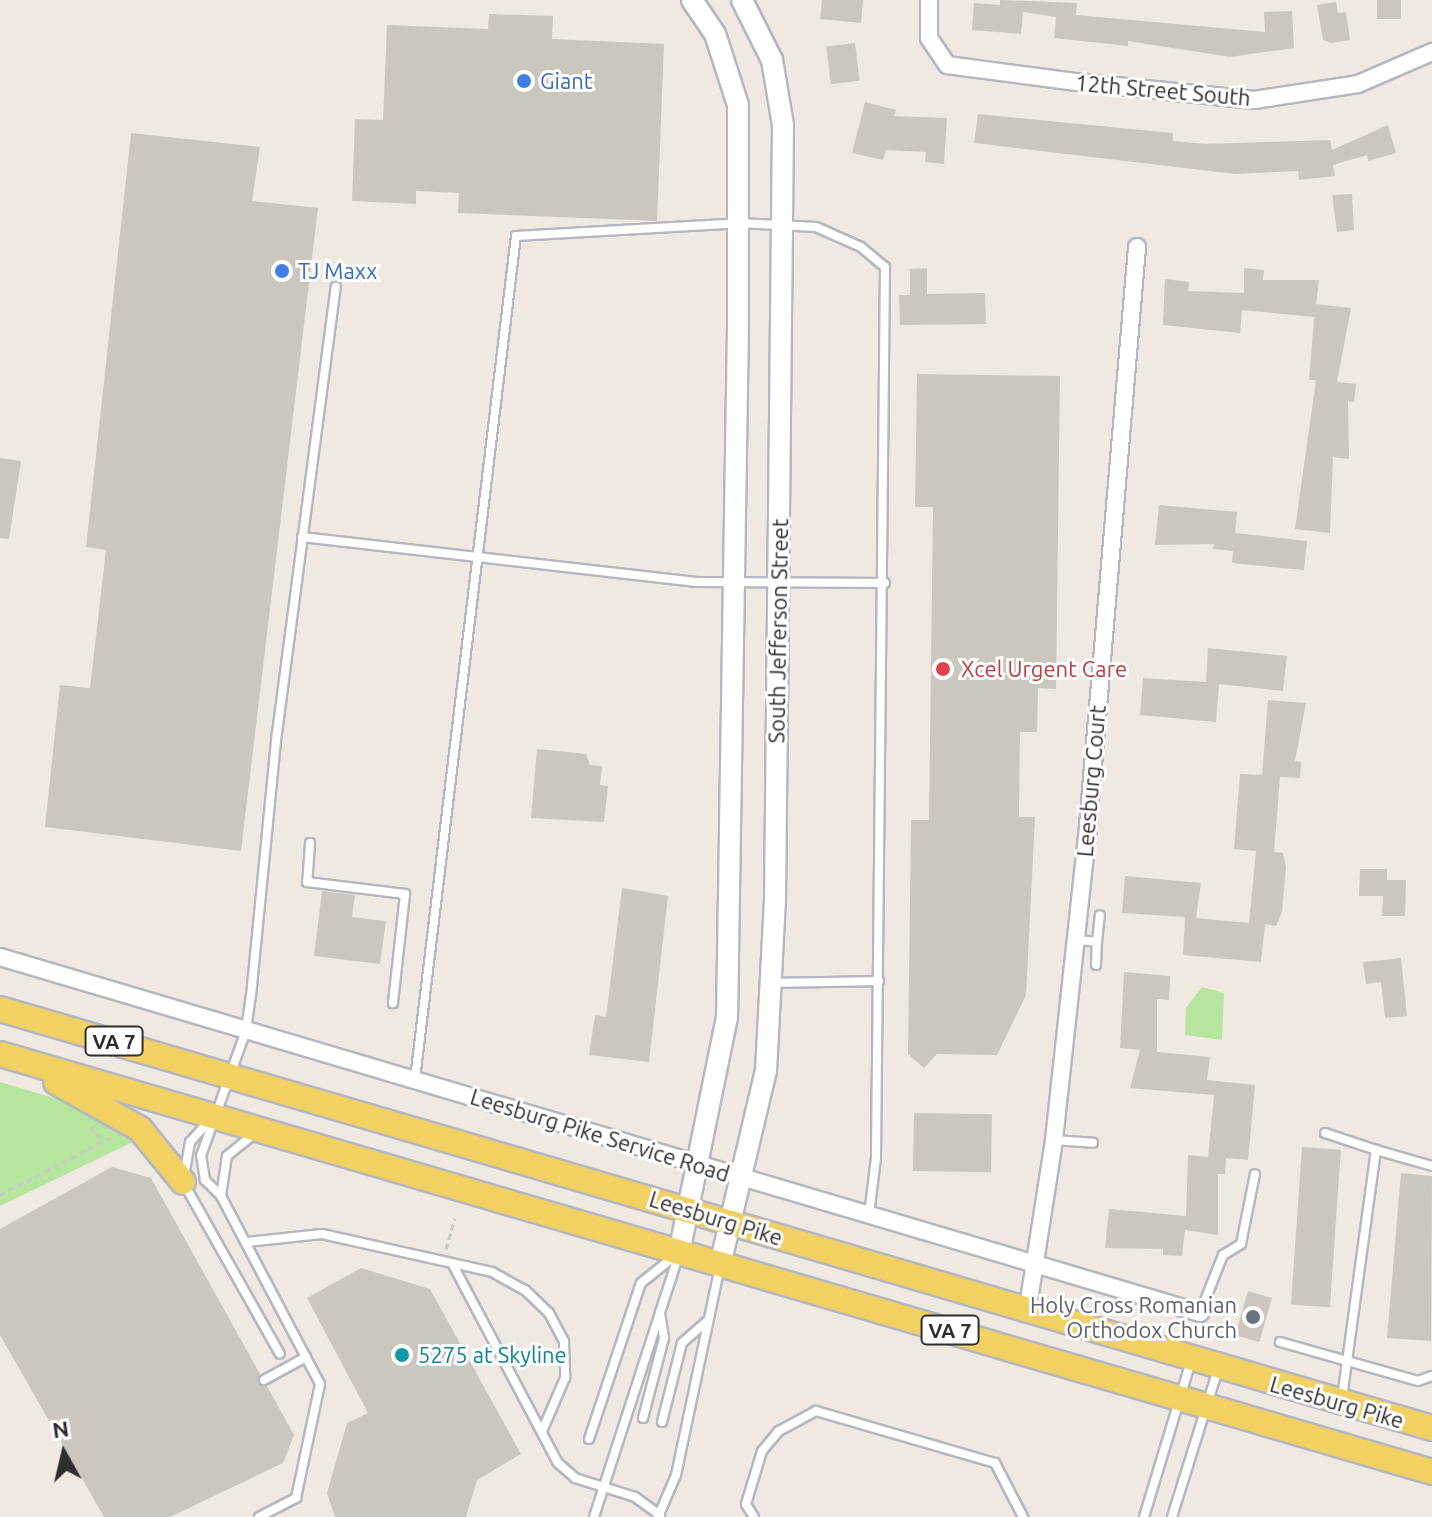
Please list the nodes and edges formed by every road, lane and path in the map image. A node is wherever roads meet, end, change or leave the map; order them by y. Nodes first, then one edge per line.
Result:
1 (692, 0) edge
2 (742, 0) edge
3 (929, 0) edge
4 (1432, 52) edge
5 (739, 223) junction
6 (784, 225) junction
7 (1137, 247) dead end
8 (336, 287) dead end
9 (302, 537) junction
10 (480, 557) junction
11 (734, 580) junction
12 (780, 582) junction
13 (885, 583) junction
14 (310, 843) dead end
15 (1100, 915) dead end
16 (1076, 940) junction
17 (1097, 942) junction
18 (0, 957) edge
19 (1096, 965) dead end
20 (879, 981) junction
21 (773, 983) junction
22 (393, 1003) dead end
23 (0, 1009) edge
24 (246, 1030) junction
25 (4, 1056) edge
26 (227, 1077) junction
27 (415, 1080) junction
28 (212, 1117) junction
29 (259, 1130) junction
30 (1325, 1133) dead end
31 (123, 1134) dead end
32 (1054, 1140) junction
33 (1093, 1143) dead end
34 (1376, 1150) junction
35 (699, 1164) junction
36 (1432, 1166) edge
37 (1255, 1174) dead end
38 (742, 1177) junction
39 (183, 1182) junction
40 (0, 1195) edge
41 (221, 1196) junction
42 (688, 1208) junction
43 (869, 1215) junction
44 (455, 1218) dead end
45 (730, 1222) junction
46 (247, 1242) junction
47 (445, 1253) dead end
48 (679, 1253) junction
49 (1037, 1264) junction
50 (453, 1265) junction
51 (720, 1265) junction
52 (660, 1311) junction
53 (1027, 1313) junction
54 (1200, 1313) joint
55 (708, 1321) junction
56 (1280, 1342) dead end
57 (280, 1354) dead end
58 (306, 1357) junction
59 (1349, 1360) junction
60 (1191, 1361) junction
61 (1218, 1369) junction
62 (1432, 1376) edge
63 (264, 1380) dead end
64 (1180, 1397) junction
65 (1341, 1403) junction
66 (1207, 1405) junction
67 (643, 1418) dead end
68 (662, 1422) dead end
69 (1432, 1428) edge
70 (543, 1429) junction
71 (589, 1439) dead end
72 (1390, 1460) junction
73 (1432, 1472) edge
74 (1432, 1479) edge
75 (602, 1482) junction
76 (659, 1516) edge
77 (259, 1517) edge
78 (594, 1517) edge
79 (754, 1517) edge
80 (1023, 1517) edge
81 (1144, 1517) edge
82 (1172, 1517) edge

1 - 5 street, South Jefferson Street
2 - 6 street, South Jefferson Street
3 - 4 street, 12th Street South
5 - 6 lane
5 - 10 lane
5 - 11 street, South Jefferson Street
6 - 12 street, South Jefferson Street
6 - 13 lane
7 - 16 street, Leesburg Court
8 - 9 lane
9 - 10 lane
9 - 24 lane
10 - 11 lane
10 - 27 lane
11 - 12 lane
11 - 35 street, South Jefferson Street
12 - 13 lane
12 - 21 street, South Jefferson Street
13 - 20 lane
14 - 22 lane
15 - 17 lane
16 - 17 lane
16 - 32 street, Leesburg Court
17 - 19 lane
18 - 24 street, Leesburg Pike Service Road
20 - 21 lane
20 - 43 lane
21 - 38 street, South Jefferson Street
23 - 26 main road, Leesburg Pike / VA 7
24 - 26 lane
24 - 27 street, Leesburg Pike Service Road
25 - 28 main road, Leesburg Pike / VA 7
25 - 39 main road
26 - 28 lane
26 - 42 main road, Leesburg Pike / VA 7
27 - 35 street, Leesburg Pike Service Road
28 - 29 main road, Leesburg Pike / VA 7
28 - 39 lane
28 - 41 lane
29 - 41 lane
29 - 48 main road, Leesburg Pike / VA 7
30 - 34 lane
31 - 40 path
32 - 33 lane
32 - 49 street, Leesburg Court
34 - 36 lane
34 - 59 lane
35 - 38 street, Leesburg Pike Service Road
35 - 42 street, South Jefferson Street
37 - 54 lane
38 - 43 street, Leesburg Pike Service Road
38 - 45 street, South Jefferson Street
39 - 57 lane
41 - 46 lane
42 - 45 main road, Leesburg Pike / VA 7
42 - 48 street, South Jefferson Street
43 - 49 street, Leesburg Pike Service Road
44 - 47 path
45 - 51 street, South Jefferson Street
45 - 53 main road, Leesburg Pike / VA 7
46 - 50 lane
46 - 58 lane
48 - 51 main road, Leesburg Pike / VA 7
48 - 52 lane
48 - 71 lane
49 - 53 street, Leesburg Court
49 - 54 street, Leesburg Pike Service Road
50 - 70 lane
50 - 70 lane
51 - 55 lane
51 - 64 main road, Leesburg Pike / VA 7
52 - 67 lane
52 - 75 lane
53 - 60 main road, Leesburg Pike / VA 7
55 - 68 lane
55 - 76 lane
56 - 59 lane
58 - 63 lane
58 - 77 lane
59 - 62 lane
59 - 65 lane
60 - 61 main road, Leesburg Pike / VA 7
60 - 64 lane
61 - 65 main road, Leesburg Pike / VA 7
61 - 66 lane
64 - 66 main road, Leesburg Pike / VA 7
64 - 81 lane
65 - 69 main road, Leesburg Pike / VA 7
66 - 72 main road, Leesburg Pike / VA 7
66 - 82 lane
70 - 75 lane
72 - 73 main road, Leesburg Pike / VA 7
72 - 74 main road
75 - 76 lane
75 - 78 lane
79 - 80 lane

